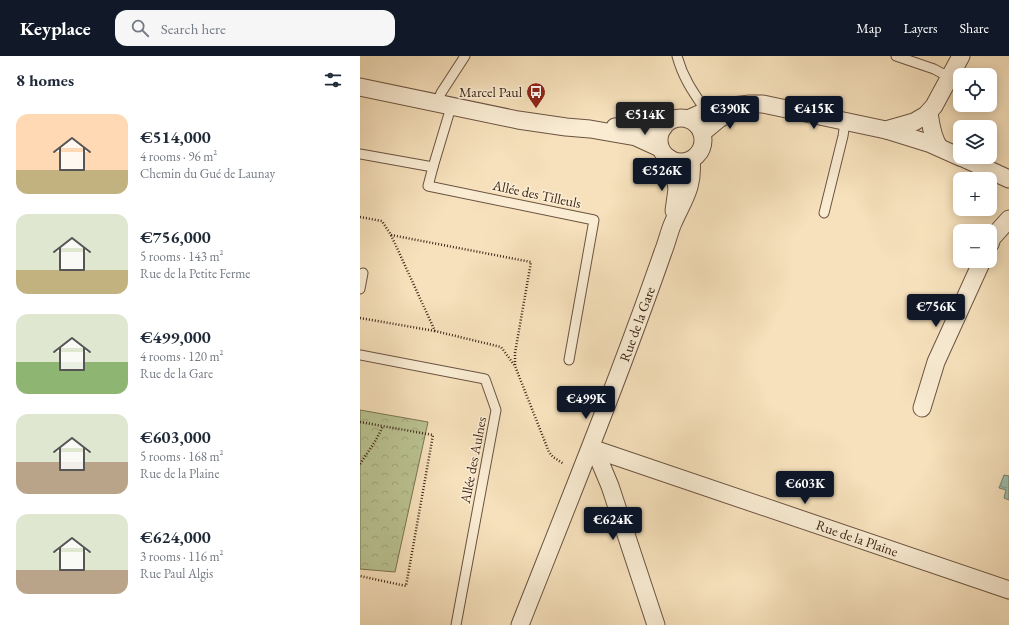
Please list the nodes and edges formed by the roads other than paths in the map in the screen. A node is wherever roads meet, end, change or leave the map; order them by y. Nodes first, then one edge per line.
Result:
1 (465, 56) edge
2 (677, 56) edge
3 (896, 56) edge
4 (960, 56) edge
5 (949, 77) junction
6 (360, 87) edge
7 (444, 105) junction
8 (742, 106) junction
9 (706, 111) junction
10 (928, 113) junction
11 (688, 119) junction
12 (845, 122) junction
13 (663, 128) junction
14 (590, 129) junction
15 (886, 130) junction
16 (702, 133) junction
17 (939, 147) junction
18 (664, 153) junction
19 (360, 154) edge
20 (953, 154) edge
21 (691, 160) junction
22 (976, 164) edge
23 (433, 167) junction
24 (1009, 179) edge
25 (824, 212) dead end
26 (1009, 219) edge
27 (673, 223) junction
28 (997, 232) edge
29 (979, 268) edge
30 (363, 273) dead end
31 (360, 289) edge
32 (360, 355) edge
33 (569, 360) dead end
34 (922, 408) dead end
35 (591, 448) junction
36 (1009, 590) edge
37 (456, 625) edge
38 (520, 625) edge
39 (656, 625) edge

1 - 7 lane
2 - 9 lane
3 - 5 lane
4 - 5 street
5 - 10 street
6 - 7 street
7 - 14 street
7 - 23 lane
8 - 9 street
8 - 12 street
8 - 16 street
9 - 11 street
10 - 15 street
10 - 17 street
11 - 13 street
11 - 16 street
12 - 15 street
12 - 25 lane
13 - 14 street
13 - 18 street
14 - 18 street
15 - 17 street
16 - 21 street
17 - 20 street
18 - 21 street
18 - 27 street, Rue de la Gare
19 - 23 lane
21 - 27 street, Rue de la Gare
22 - 24 street
23 - 33 lane, Allée des Tilleuls
26 - 28 street
27 - 35 street, Rue de la Gare
29 - 34 street
30 - 31 lane
32 - 37 lane, Allée des Aulnes
35 - 36 street, Rue de la Plaine
35 - 38 street, Rue de la Gare
35 - 39 street

